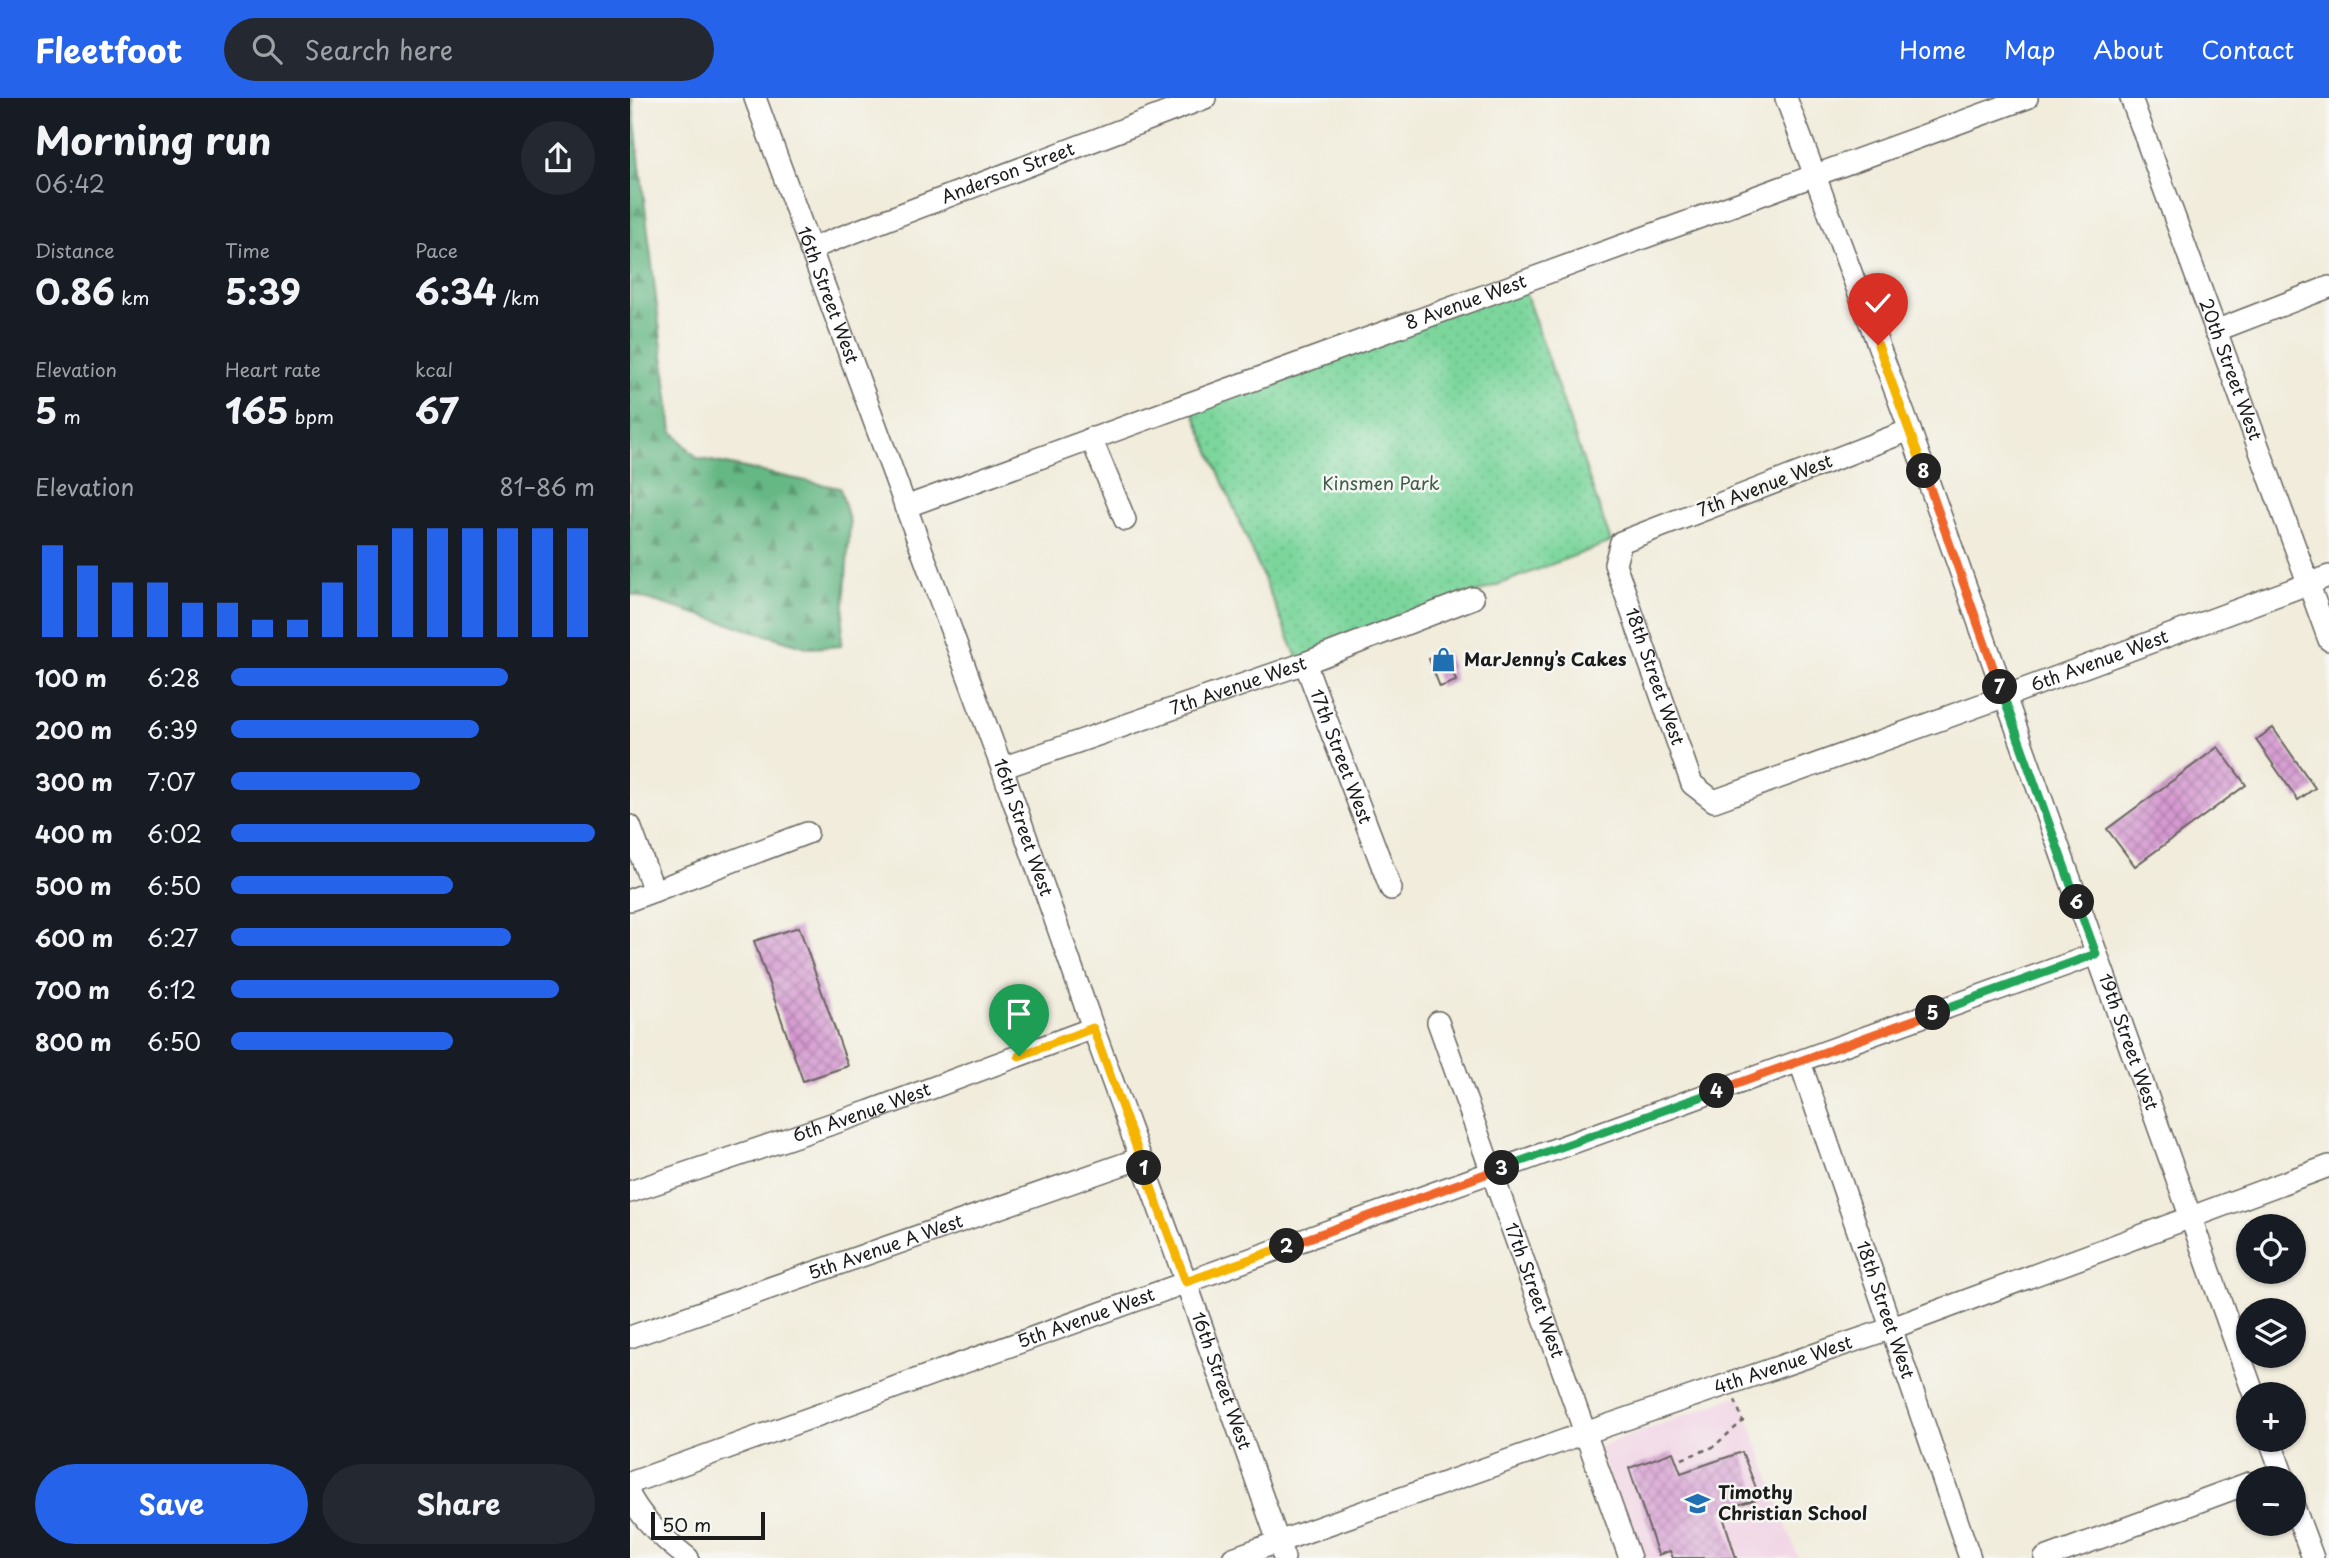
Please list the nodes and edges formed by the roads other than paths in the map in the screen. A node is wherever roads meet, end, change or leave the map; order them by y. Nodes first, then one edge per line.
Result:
1 (755, 98) edge
2 (1206, 98) edge
3 (1786, 98) edge
4 (2027, 98) edge
5 (2131, 98) edge
6 (1814, 175) junction
7 (810, 249) junction
8 (2329, 287) edge
9 (2215, 331) junction
10 (1910, 430) junction
11 (1091, 438) junction
12 (905, 507) junction
13 (1125, 520) dead end
14 (1621, 542) joint
15 (2329, 576) edge
16 (2308, 583) junction
17 (1473, 598) dead end
18 (2329, 640) edge
19 (1305, 663) junction
20 (2003, 697) junction
21 (1002, 768) junction
22 (1714, 802) joint
23 (630, 826) edge
24 (807, 833) dead end
25 (1391, 890) dead end
26 (654, 891) junction
27 (630, 900) edge
28 (2096, 954) junction
29 (1438, 1022) dead end
30 (1093, 1028) junction
31 (1800, 1062) junction
32 (1141, 1158) junction
33 (2329, 1166) edge
34 (1492, 1172) junction
35 (630, 1192) edge
36 (2190, 1218) junction
37 (1186, 1282) junction
38 (1892, 1328) junction
39 (630, 1337) edge
40 (2248, 1382) edge
41 (1585, 1433) junction
42 (630, 1483) edge
43 (2236, 1488) edge
44 (630, 1496) edge
45 (2305, 1536) edge
46 (1281, 1550) edge
47 (688, 1558) edge
48 (1233, 1558) edge
49 (1630, 1558) edge
50 (1970, 1558) edge
51 (2045, 1558) edge
52 (2313, 1558) edge

1 - 7 street, 16th Street West
2 - 7 street, Anderson Street
3 - 6 street, 19th Street West
4 - 6 street, 8 Avenue West
5 - 9 street, 20th Street West
6 - 10 street, 19th Street West
6 - 11 street, 8 Avenue West
7 - 12 street, 16th Street West
8 - 9 street
9 - 16 street, 20th Street West
10 - 14 street, 7th Avenue West
10 - 20 street, 19th Street West
11 - 12 street, 8 Avenue West
11 - 13 street
12 - 21 street, 16th Street West
14 - 22 street, 18th Street West
15 - 16 street, 6th Avenue West
16 - 18 street, 20th Street West
16 - 20 street, 6th Avenue West
17 - 19 street, 7th Avenue West
19 - 21 street, 7th Avenue West
19 - 25 street, 17th Street West
20 - 22 street, 6th Avenue West
20 - 28 street, 19th Street West
21 - 30 street, 16th Street West
23 - 26 street
24 - 26 street
26 - 27 street
28 - 31 street, 5th Avenue West
28 - 36 street, 19th Street West
29 - 34 street, 17th Street West
30 - 32 street, 16th Street West
30 - 35 street, 6th Avenue West
31 - 34 street, 5th Avenue West
31 - 38 street, 18th Street West
32 - 37 street, 16th Street West
32 - 39 street, 5th Avenue A West
33 - 36 street, 4th Avenue West
34 - 37 street, 5th Avenue West
34 - 41 street, 17th Street West
36 - 38 street, 4th Avenue West
36 - 40 street, 19th Street West
37 - 42 street, 5th Avenue West
37 - 46 street, 16th Street West
38 - 41 street, 4th Avenue West
38 - 50 street, 18th Street West
41 - 46 street, 4th Avenue West
41 - 49 street, 17th Street West
43 - 51 street
44 - 47 street
45 - 52 street
46 - 48 street, 4th Avenue West

